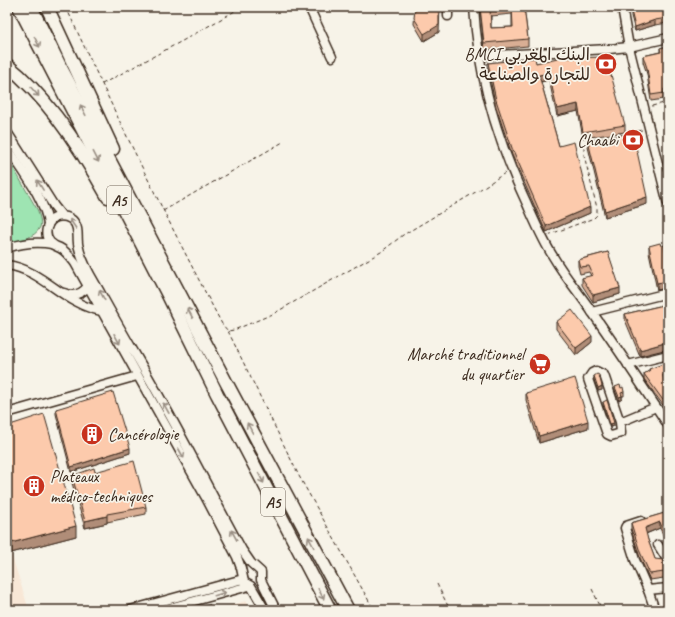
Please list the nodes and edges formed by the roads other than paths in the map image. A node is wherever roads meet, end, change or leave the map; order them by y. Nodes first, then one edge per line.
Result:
1 (19, 7) edge
2 (31, 7) edge
3 (47, 7) edge
4 (310, 7) edge
5 (448, 7) edge
6 (474, 7) edge
7 (622, 7) edge
8 (448, 16) dead end
9 (668, 38) edge
10 (629, 47) junction
11 (478, 56) junction
12 (332, 57) dead end
13 (7, 66) edge
14 (7, 132) edge
15 (7, 147) edge
16 (668, 204) edge
17 (62, 216) junction
18 (47, 227) junction
19 (147, 231) junction
20 (77, 238) junction
21 (27, 243) junction
22 (56, 246) junction
23 (7, 248) edge
24 (7, 265) edge
25 (88, 286) junction
26 (62, 292) junction
27 (668, 293) edge
28 (102, 311) junction
29 (592, 312) junction
30 (668, 355) edge
31 (628, 365) junction
32 (137, 376) junction
33 (217, 394) junction
34 (656, 407) junction
35 (7, 413) edge
36 (620, 422) junction
37 (668, 425) edge
38 (650, 518) edge
39 (658, 545) dead end
40 (668, 561) edge
41 (255, 567) junction
42 (243, 576) junction
43 (261, 580) junction
44 (250, 586) junction
45 (668, 588) edge
46 (648, 590) junction
47 (130, 610) edge
48 (162, 610) edge
49 (265, 610) edge
50 (276, 610) edge
51 (330, 610) edge
52 (348, 610) edge
53 (655, 610) edge

1 -> 33 highway, A5
19 -> 2 highway, A5
3 - 19 highway
4 - 12 street
5 - 8 street
6 - 11 street
7 - 10 street
9 - 10 street
10 - 11 street
10 - 16 street
11 - 29 street
13 -> 33 highway
17 -> 14 street
15 - 18 street
17 - 18 street
20 -> 17 street
18 - 21 street
18 - 22 street
52 -> 19 highway, A5
20 - 22 street
41 -> 20 street
21 - 22 street
21 - 23 street
22 - 25 street
24 - 26 street
25 - 26 street
25 - 28 street
26 - 28 street
27 - 29 street
28 -> 32 street
29 - 31 street
30 - 31 street
31 - 34 street
32 - 35 street
32 -> 42 street
33 -> 51 highway, A5
34 - 36 street
34 - 37 street
36 - 36 street
38 - 46 street
39 - 40 street
41 - 42 street
41 - 43 street
42 - 44 street
42 - 47 street
43 - 44 street
43 - 50 street
48 -> 44 street
44 - 49 street
45 - 46 street
46 - 53 street

